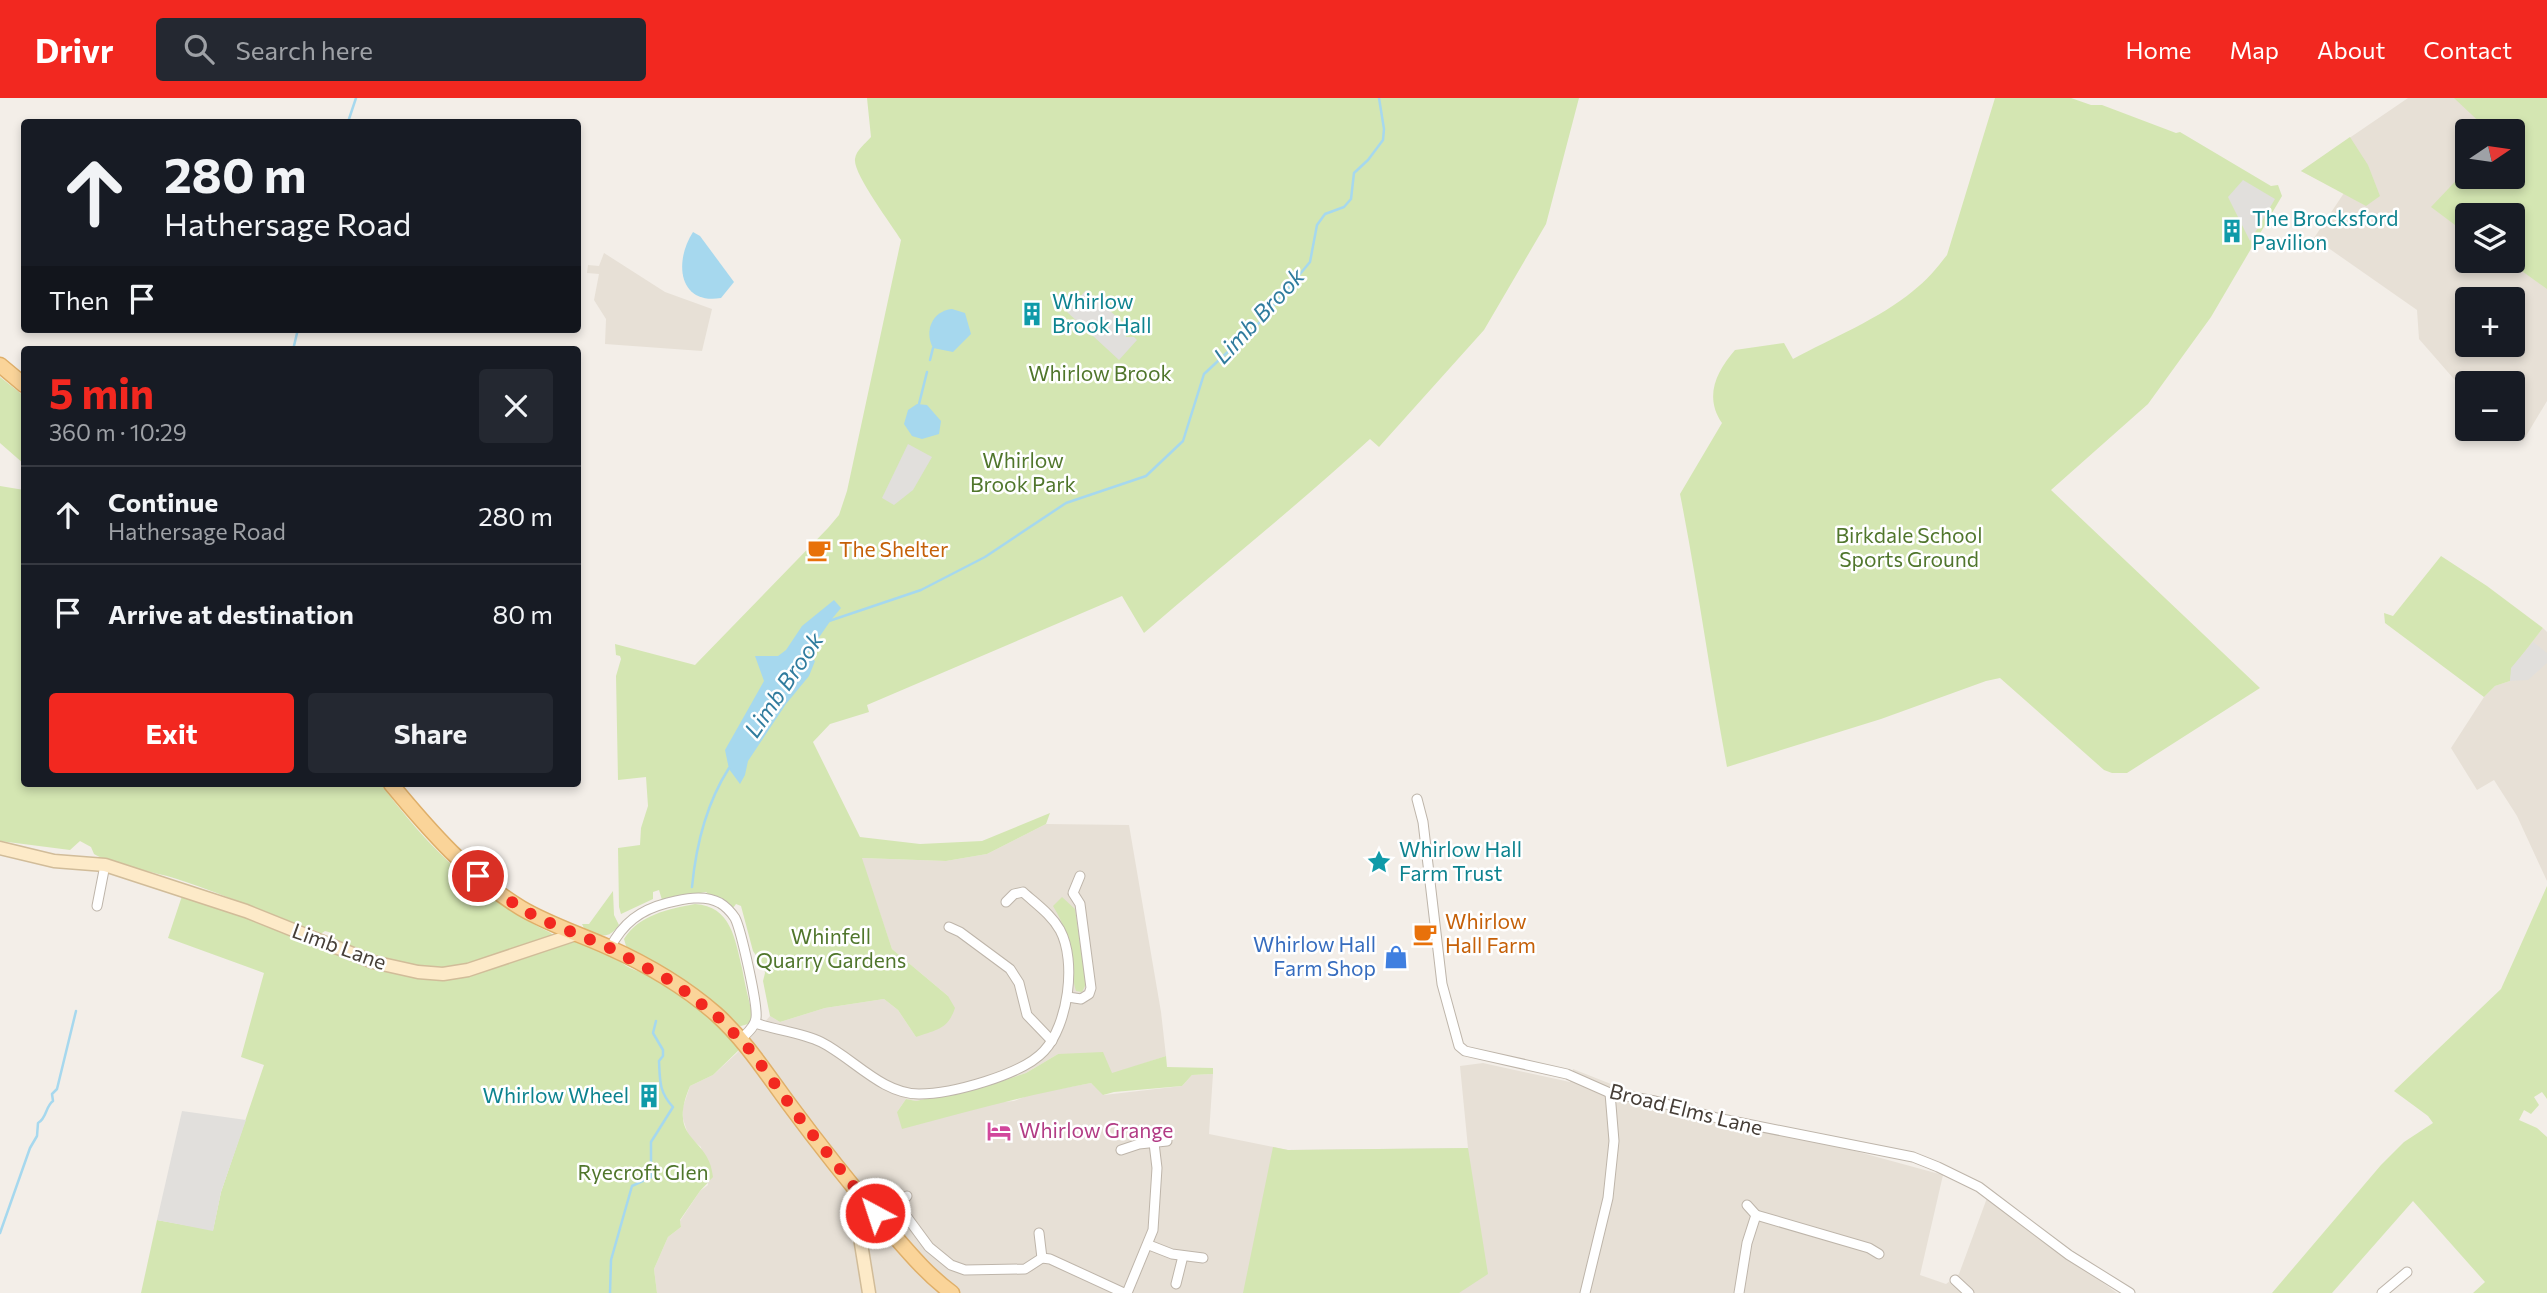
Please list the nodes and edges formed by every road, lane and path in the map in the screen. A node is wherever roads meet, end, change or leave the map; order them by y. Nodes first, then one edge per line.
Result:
1 (0, 365) edge
2 (21, 382) edge
3 (394, 787) edge
4 (1417, 799) dead end
5 (0, 848) edge
6 (105, 865) junction
7 (1080, 876) dead end
8 (1006, 902) dead end
9 (97, 906) dead end
10 (950, 927) dead end
11 (576, 934) junction
12 (610, 948) junction
13 (1068, 997) junction
14 (755, 1023) junction
15 (741, 1039) junction
16 (1052, 1041) junction
17 (1610, 1093) junction
18 (1167, 1141) dead end
19 (1154, 1143) junction
20 (1121, 1150) dead end
21 (907, 1196) dead end
22 (861, 1197) junction
23 (1747, 1205) dead end
24 (1756, 1215) junction
25 (1039, 1233) dead end
26 (1149, 1245) junction
27 (1879, 1254) dead end
28 (1183, 1256) junction
29 (1042, 1258) junction
30 (1203, 1258) dead end
31 (2407, 1272) dead end
32 (1955, 1280) dead end
33 (1177, 1284) dead end
34 (869, 1293) edge
35 (952, 1293) edge
36 (1126, 1293) edge
37 (1585, 1293) edge
38 (1739, 1293) edge
39 (1969, 1293) edge
40 (2130, 1293) edge
41 (2382, 1293) edge

1 - 2 main road
3 - 11 main road
4 - 17 street, Broad Elms Lane
5 - 6 street, Limb Lane
6 - 9 street
6 - 11 street, Limb Lane
7 - 13 street
8 - 13 street
10 - 16 street
11 - 12 main road
12 - 14 street
12 - 15 main road
13 - 16 street
14 - 15 street
14 - 16 street
15 - 22 main road
17 - 37 street
17 - 40 street, Broad Elms Lane
18 - 19 street
19 - 20 street
19 - 26 street
21 - 29 street
22 - 34 street
22 - 35 main road
23 - 24 street
24 - 27 street
24 - 38 street
25 - 29 street
26 - 28 street
26 - 36 street
28 - 30 street
28 - 33 street
29 - 36 street
31 - 41 street
32 - 39 street

